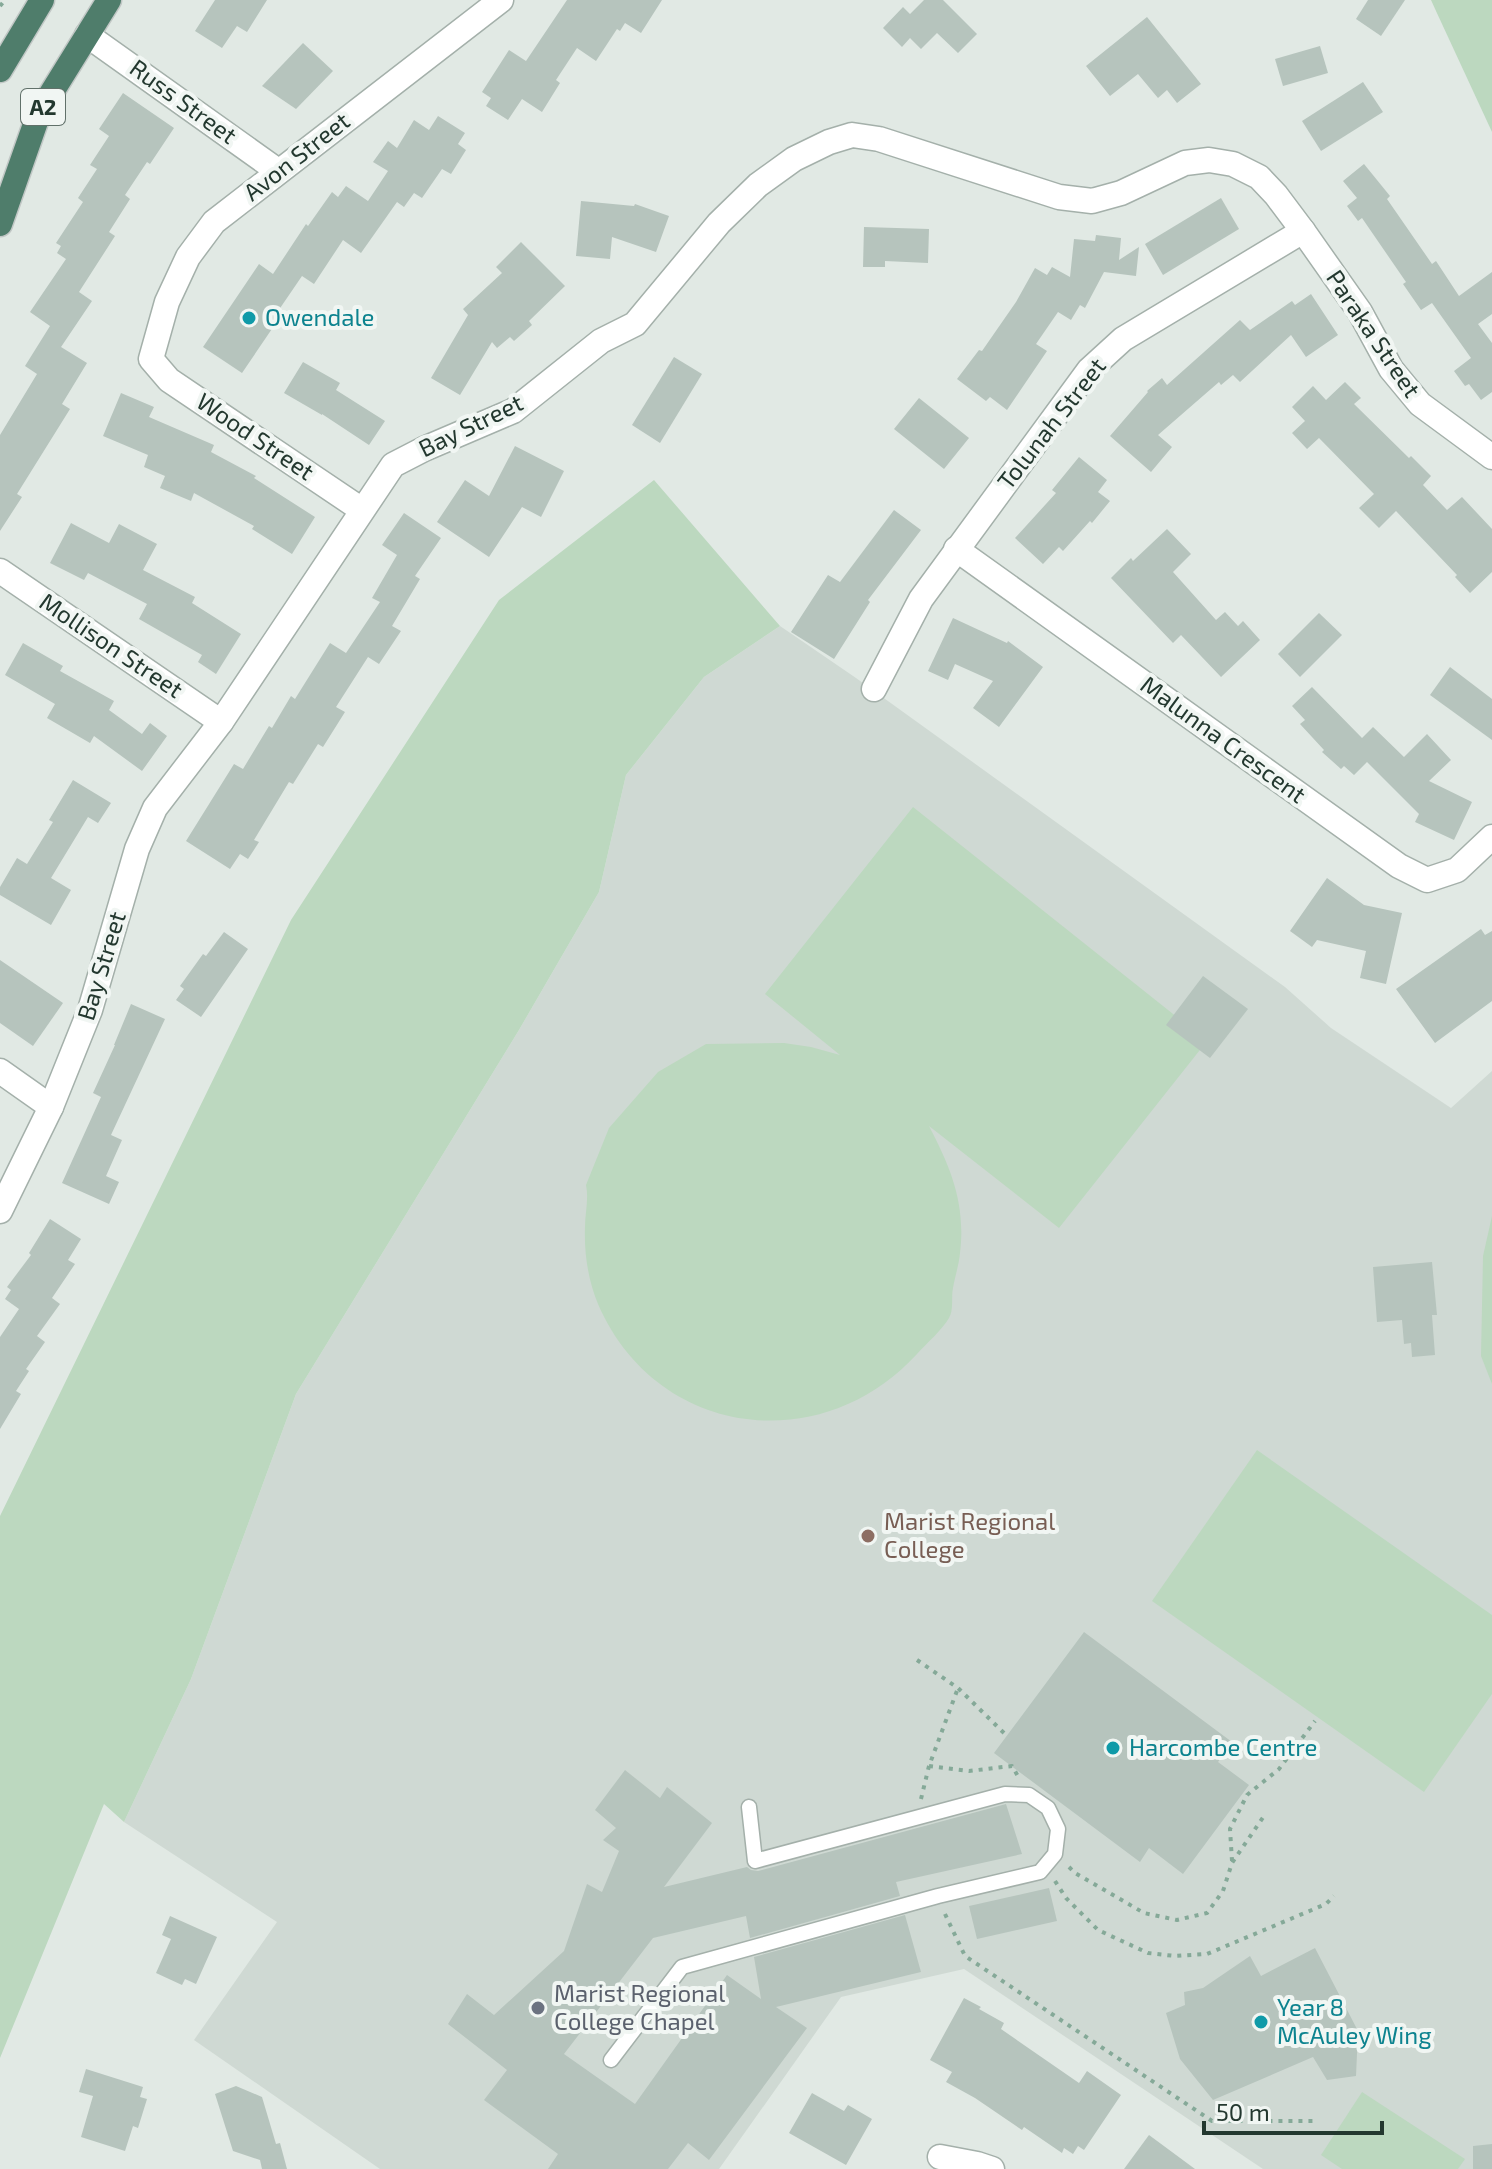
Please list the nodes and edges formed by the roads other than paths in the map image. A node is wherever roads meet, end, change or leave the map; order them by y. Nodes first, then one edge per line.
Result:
1 (42, 0) edge
2 (109, 0) edge
3 (501, 0) edge
4 (87, 35) junction
5 (0, 70) edge
6 (278, 171) junction
7 (0, 224) edge
8 (1303, 231) junction
9 (151, 359) joint
10 (1492, 457) edge
11 (362, 510) junction
12 (956, 549) junction
13 (0, 571) edge
14 (874, 689) dead end
15 (221, 722) junction
16 (1492, 837) edge
17 (0, 1071) edge
18 (51, 1107) junction
19 (0, 1211) edge
20 (749, 1807) dead end
21 (611, 2060) dead end
22 (940, 2157) dead end
23 (992, 2169) edge

1 - 5 highway, A2
2 - 4 highway, A2
3 - 6 street, Avon Street
4 - 6 street, Russ Street
4 - 7 highway, A2
6 - 9 street, Avon Street
8 - 10 street, Paraka Street
8 - 11 street, Bay Street
8 - 12 street, Tolunah Street
9 - 11 street, Wood Street
11 - 15 street, Bay Street
12 - 14 street, Tolunah Street
12 - 16 street, Malunna Crescent
13 - 15 street, Mollison Street
15 - 18 street, Bay Street
17 - 18 street
18 - 19 street, Bay Street
20 - 21 lane
22 - 23 street

